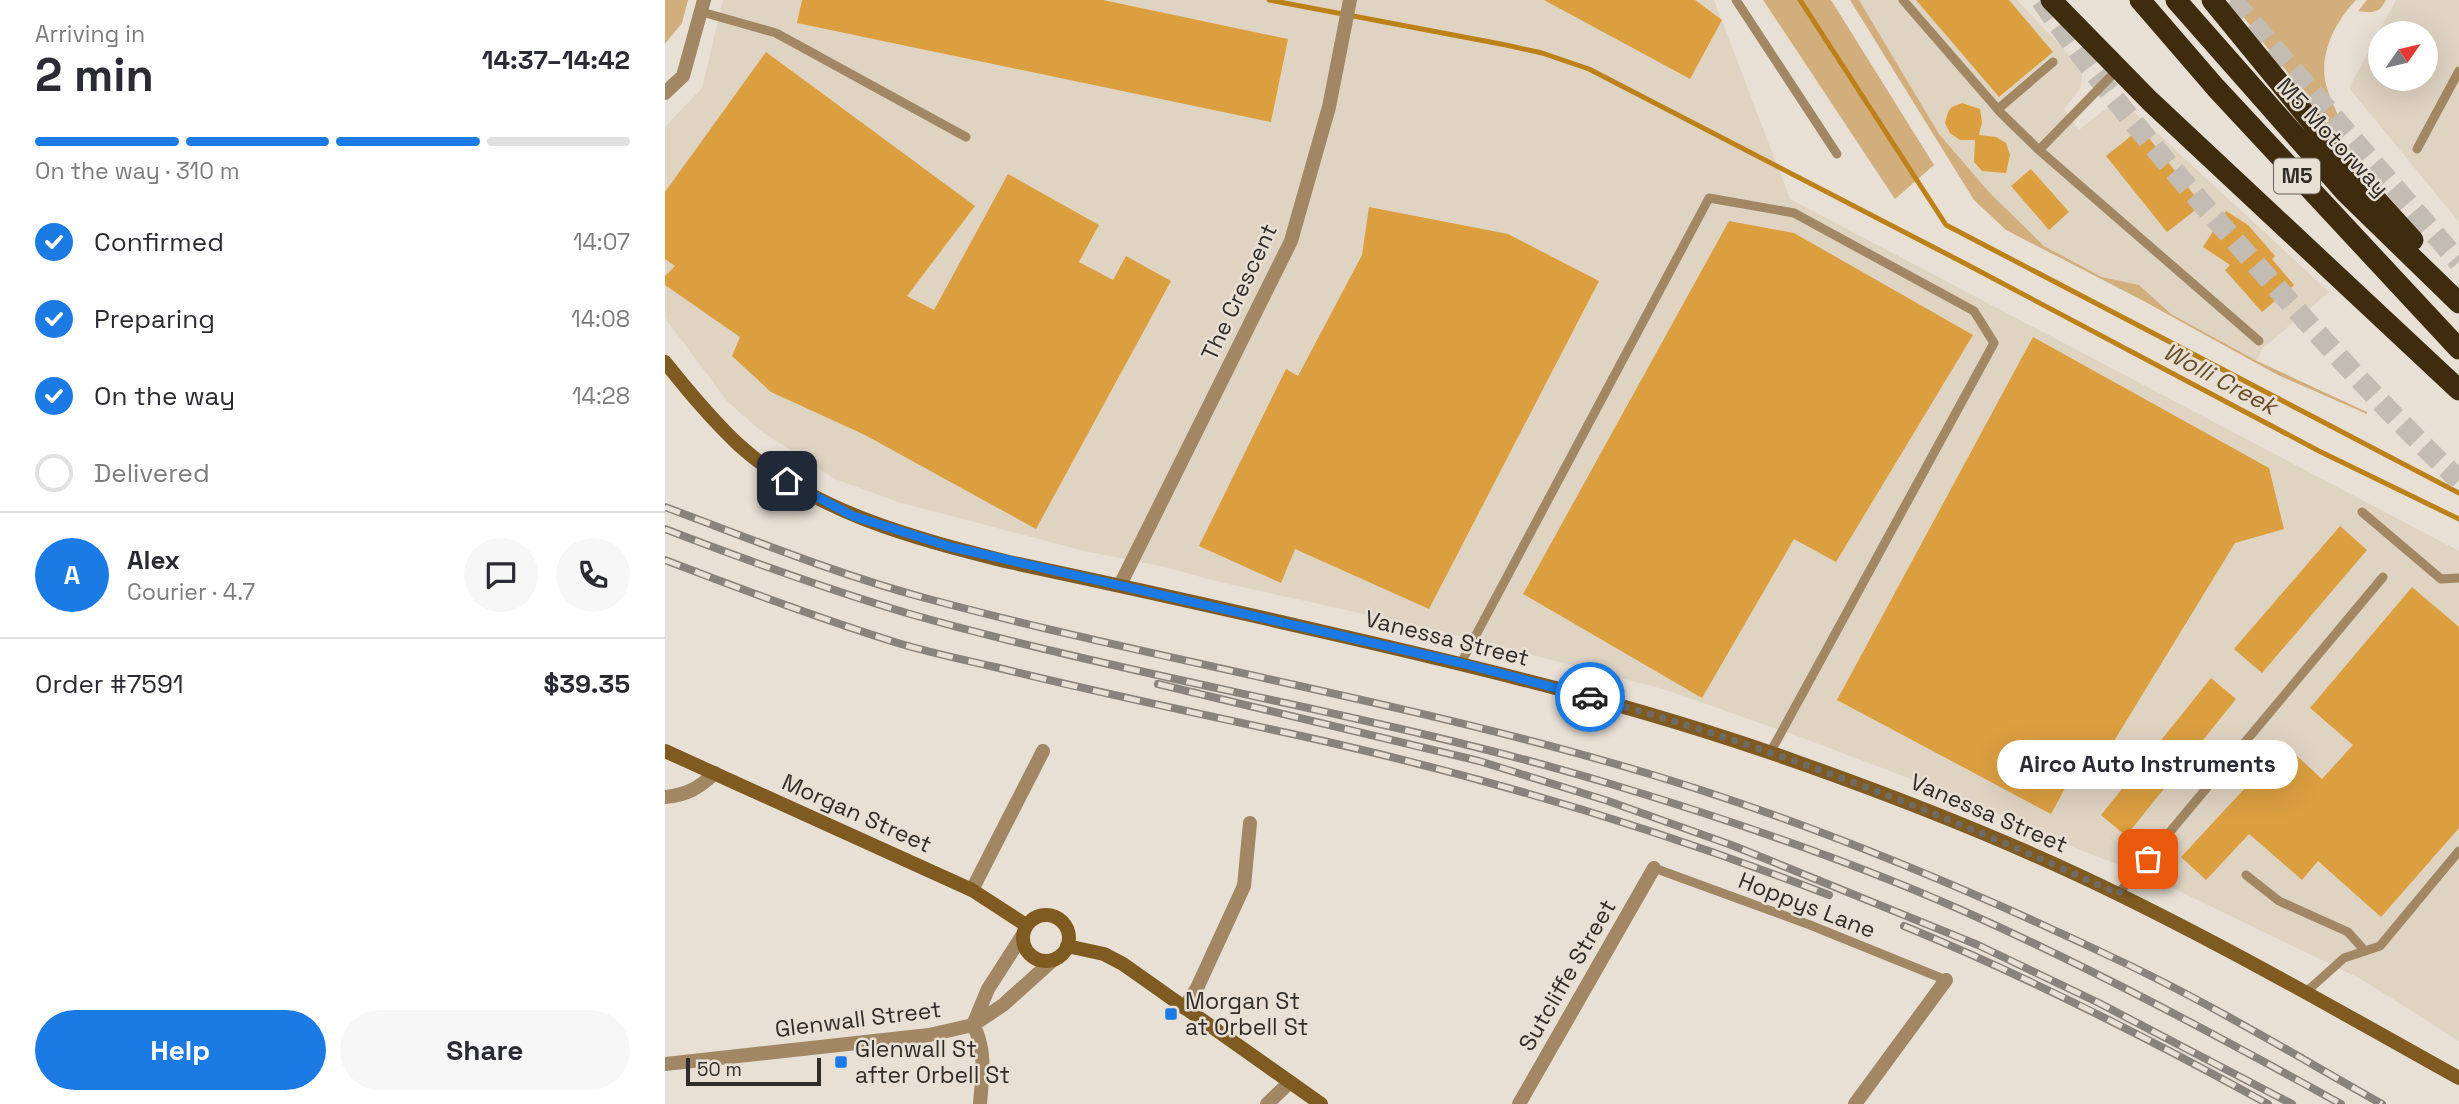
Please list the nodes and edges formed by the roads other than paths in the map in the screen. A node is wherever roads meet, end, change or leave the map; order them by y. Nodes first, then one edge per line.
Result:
1 (1736, 0) edge
2 (1903, 0) edge
3 (2051, 0) edge
4 (2140, 0) edge
5 (2176, 0) edge
6 (2212, 0) edge
7 (703, 6) edge
8 (1349, 6) edge
9 (2053, 62) dead end
10 (2118, 69) junction
11 (2459, 71) edge
12 (665, 93) edge
13 (1998, 109) junction
14 (966, 137) dead end
15 (2417, 149) dead end
16 (2039, 150) junction
17 (1837, 154) dead end
18 (2459, 289) edge
19 (2459, 303) edge
20 (2259, 341) dead end
21 (2459, 349) edge
22 (665, 362) edge
23 (2459, 390) edge
24 (2362, 512) dead end
25 (2383, 577) dead end
26 (2459, 578) edge
27 (1120, 585) junction
28 (1461, 663) junction
29 (1043, 751) dead end
30 (1770, 753) junction
31 (667, 756) edge
32 (715, 773) junction
33 (665, 797) edge
34 (1250, 824) dead end
35 (2459, 851) edge
36 (1654, 868) joint
37 (2246, 875) dead end
38 (972, 890) junction
39 (2118, 894) junction
40 (1024, 930) junction
41 (1067, 946) junction
42 (2365, 951) junction
43 (1053, 960) junction
44 (1946, 980) joint
45 (2306, 992) junction
46 (1184, 1007) junction
47 (972, 1025) junction
48 (665, 1064) edge
49 (2459, 1078) edge
50 (1290, 1082) junction
51 (981, 1104) edge
52 (1267, 1104) edge
53 (1321, 1104) edge
54 (1519, 1104) edge
55 (1855, 1104) edge

1 - 17 lane
2 - 13 lane
3 - 10 highway
4 - 21 highway, M5
5 - 19 highway, M5 Motorway / M5
6 - 18 highway
7 - 12 street
7 - 14 lane
8 - 27 street, The Crescent
9 - 13 lane
10 - 16 lane
10 - 23 highway
11 - 15 lane
13 - 16 lane
16 - 20 lane
22 - 27 main road, Vanessa Street
24 - 26 lane
25 - 39 lane
27 - 28 main road, Vanessa Street
28 - 30 main road, Vanessa Street
28 - 30 lane
29 - 38 street
30 - 39 main road, Vanessa Street
31 - 32 main road, Morgan Street
32 - 33 street
32 - 38 main road, Morgan Street
34 - 46 street
35 - 42 lane
36 - 44 lane, Hoppys Lane
36 - 54 street, Sutcliffe Street
37 - 42 lane
38 - 40 main road, Morgan Street
39 - 45 main road, Vanessa Street
40 - 41 main road
40 - 43 main road
40 - 47 street
41 - 43 main road
41 - 46 main road
42 - 45 lane
43 - 47 street, Glenwall Street
44 - 55 street
45 - 49 main road, Vanessa Street
46 - 50 main road
47 - 48 street, Glenwall Street
47 - 51 street
50 - 52 street
50 - 53 main road

